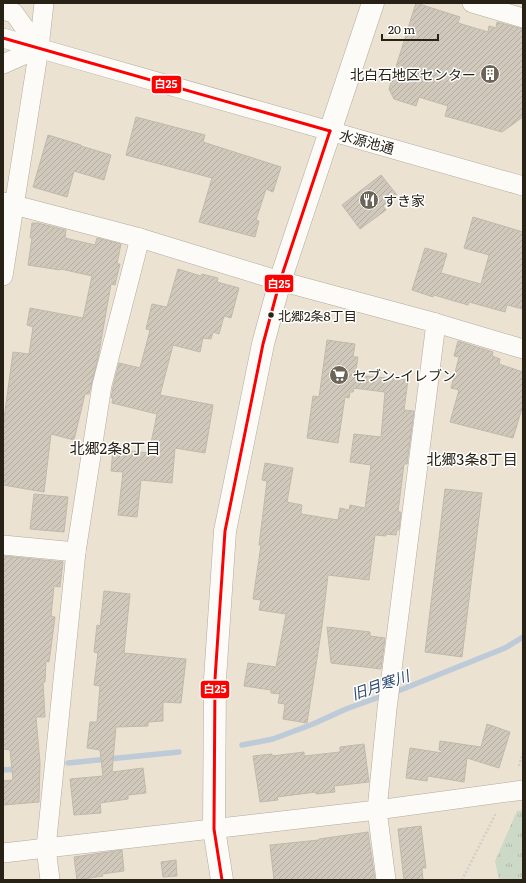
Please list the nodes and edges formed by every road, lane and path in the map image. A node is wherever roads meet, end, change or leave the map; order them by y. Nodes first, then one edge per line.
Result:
1 (44, 3) edge
2 (373, 3) edge
3 (472, 3) edge
4 (3, 10) edge
5 (523, 18) edge
6 (3, 38) edge
7 (39, 48) junction
8 (3, 64) edge
9 (330, 131) junction
10 (523, 186) edge
11 (8, 203) edge
12 (140, 238) junction
13 (3, 276) edge
14 (280, 281) junction
15 (436, 323) junction
16 (523, 348) edge
17 (3, 545) edge
18 (76, 552) junction
19 (523, 752) edge
20 (519, 766) dead end
21 (523, 790) edge
22 (377, 810) junction
23 (498, 810) dead end
24 (214, 829) junction
25 (46, 848) junction
26 (3, 853) edge
27 (50, 880) edge
28 (222, 880) edge
29 (386, 880) edge
30 (462, 880) edge

1 - 7 street
2 - 9 main road
3 - 5 street
4 - 7 street
6 - 7 street, 水源池通
7 - 8 street
7 - 9 street, 水源池通
7 - 11 street
9 - 10 street, 水源池通
9 - 14 main road
11 - 12 street
11 - 13 street
12 - 14 street
12 - 18 street
14 - 15 street
14 - 24 main road
15 - 16 street
15 - 22 street
17 - 18 street
18 - 25 street
19 - 20 path
21 - 22 street
22 - 24 street
22 - 29 street
23 - 30 path
24 - 25 street
24 - 28 main road
25 - 26 street
25 - 27 street

